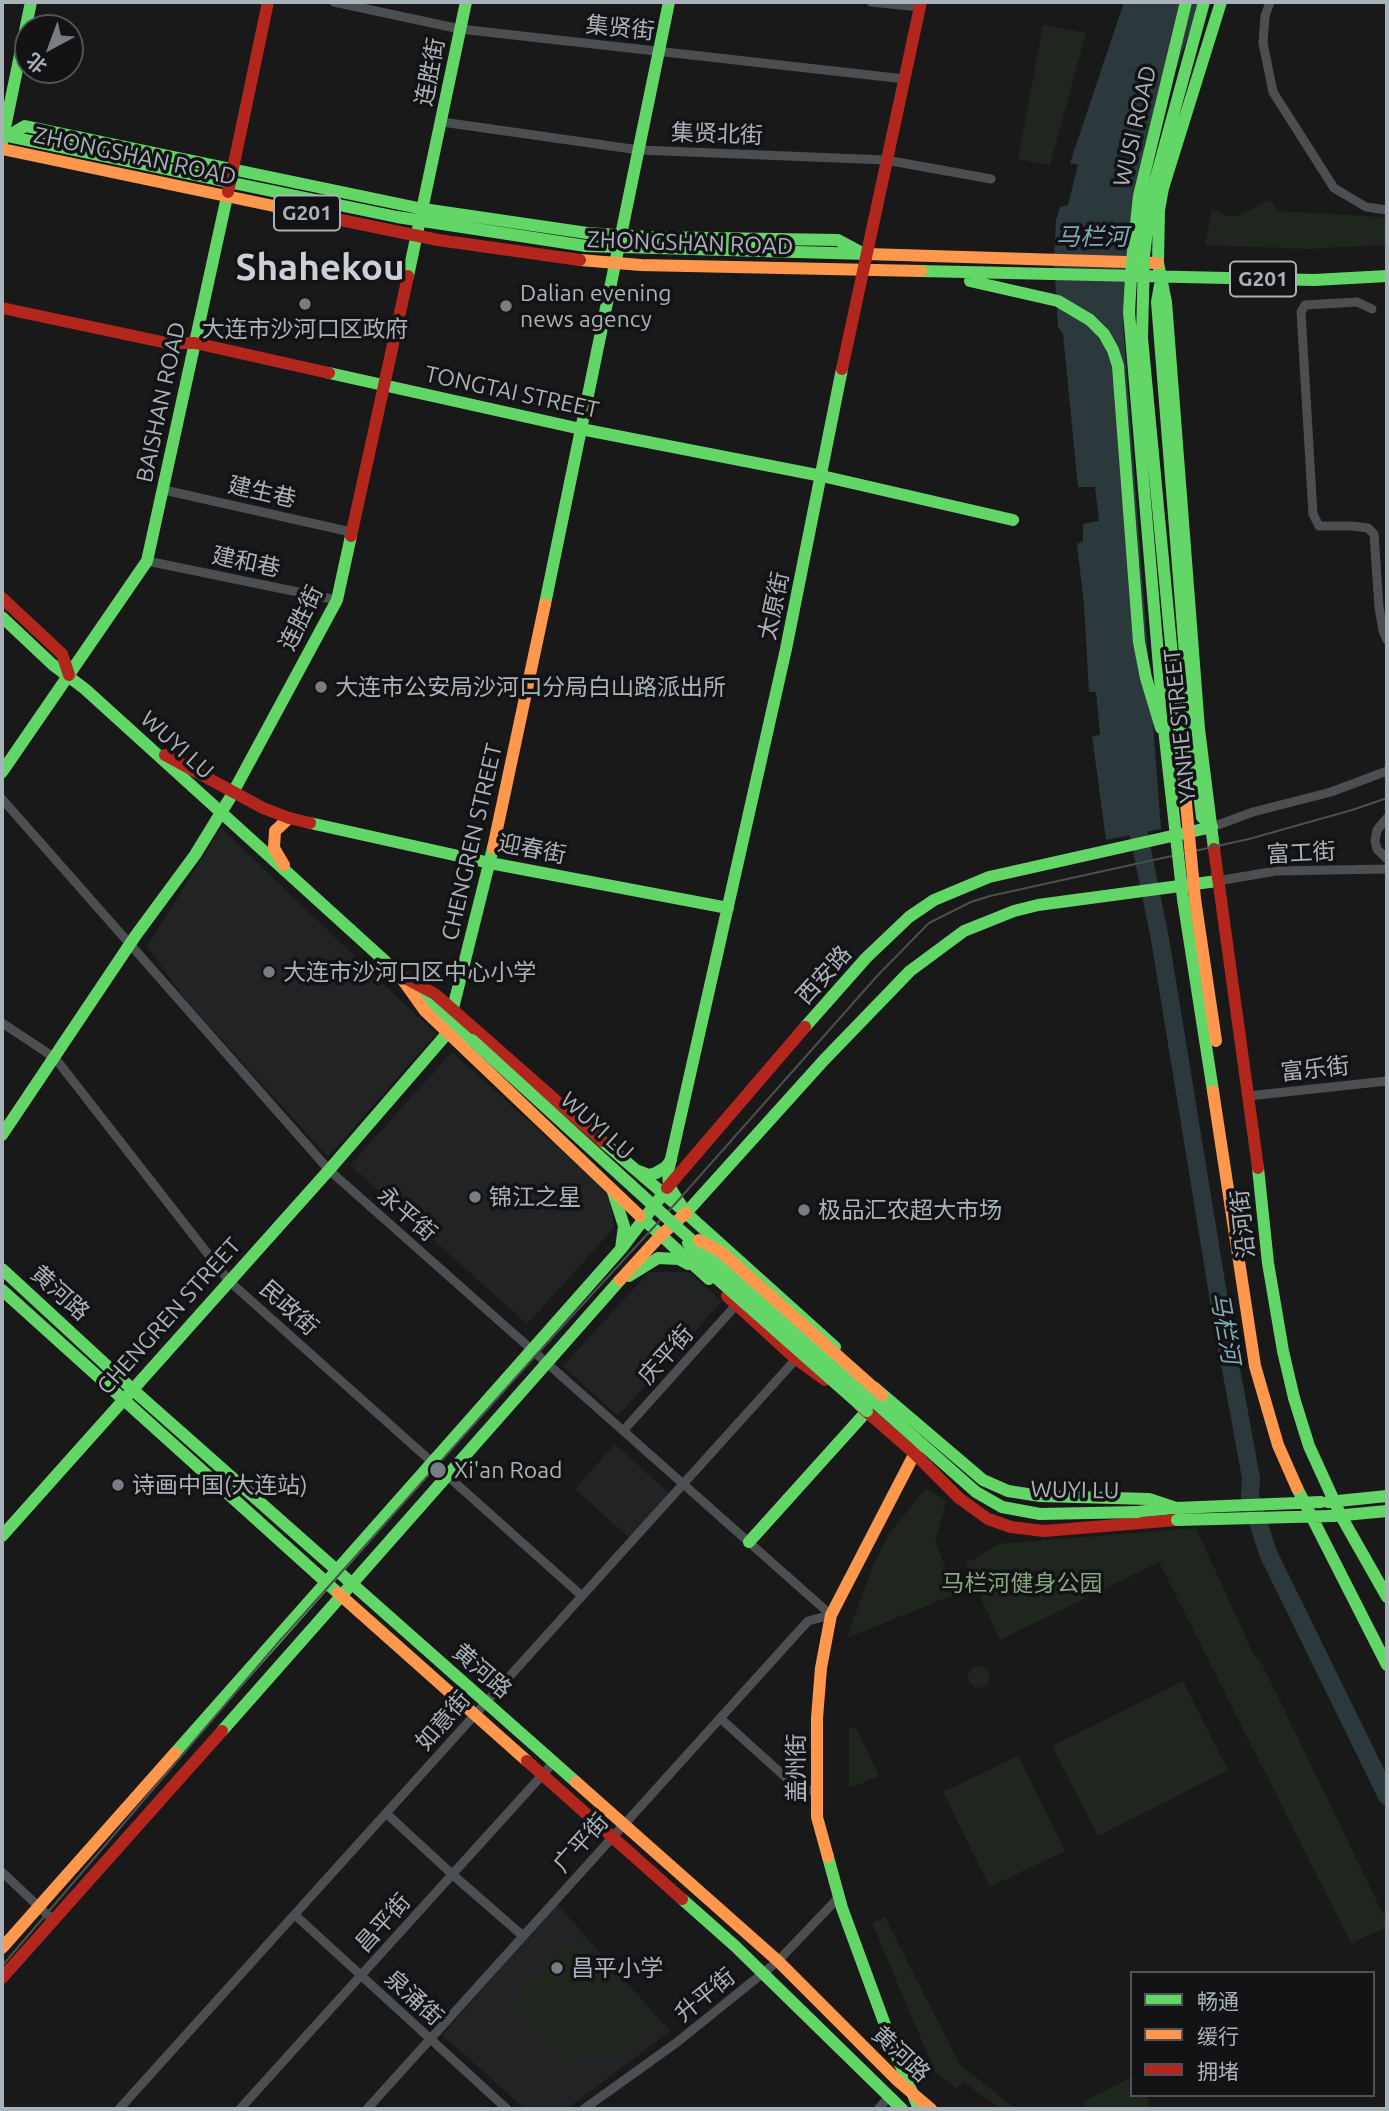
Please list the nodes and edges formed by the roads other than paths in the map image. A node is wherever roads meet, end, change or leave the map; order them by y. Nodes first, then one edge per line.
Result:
1 (31, 2) edge
2 (268, 2) edge
3 (334, 2) edge
4 (466, 2) edge
5 (669, 2) edge
6 (871, 2) edge
7 (1186, 2) edge
8 (1203, 2) edge
9 (1213, 2) edge
10 (1221, 2) edge
11 (1270, 2) edge
12 (921, 5) edge
13 (460, 29) junction
14 (659, 52) junction
15 (905, 79) junction
16 (1174, 105) junction
17 (442, 122) junction
18 (4, 137) edge
19 (2, 149) edge
20 (639, 150) junction
21 (886, 160) junction
22 (231, 176) junction
23 (991, 179) dead end
24 (227, 197) junction
25 (1387, 210) edge
26 (422, 215) junction
27 (417, 236) junction
28 (620, 241) junction
29 (865, 255) junction
30 (615, 263) junction
31 (1158, 263) junction
32 (862, 271) junction
33 (923, 272) junction
34 (1387, 276) edge
35 (1161, 278) junction
36 (2, 308) edge
37 (1372, 309) dead end
38 (195, 343) junction
39 (384, 386) junction
40 (581, 429) junction
41 (822, 476) junction
42 (164, 490) junction
43 (1013, 520) dead end
44 (351, 532) junction
45 (148, 561) junction
46 (2, 598) edge
47 (337, 600) junction
48 (2, 617) edge
49 (1386, 635) edge
50 (69, 675) junction
51 (1165, 738) junction
52 (143, 742) junction
53 (1387, 771) edge
54 (2, 772) edge
55 (233, 793) junction
56 (2, 799) edge
57 (220, 812) junction
58 (289, 818) junction
59 (1387, 818) edge
60 (1212, 827) junction
61 (1387, 859) edge
62 (489, 863) junction
63 (1387, 869) edge
64 (289, 874) junction
65 (1217, 881) junction
66 (728, 908) junction
67 (129, 945) junction
68 (450, 1020) junction
69 (2, 1023) edge
70 (55, 1058) junction
71 (1387, 1081) edge
72 (1248, 1096) junction
73 (2, 1135) edge
74 (671, 1159) junction
75 (632, 1168) junction
76 (329, 1170) junction
77 (601, 1178) junction
78 (666, 1190) junction
79 (705, 1191) junction
80 (686, 1213) junction
81 (643, 1218) junction
82 (677, 1228) junction
83 (661, 1235) junction
84 (621, 1248) junction
85 (727, 1249) junction
86 (2, 1269) edge
87 (698, 1269) junction
88 (229, 1281) junction
89 (617, 1284) junction
90 (2, 1290) edge
91 (737, 1304) junction
92 (532, 1350) junction
93 (796, 1359) junction
94 (548, 1364) junction
95 (132, 1389) junction
96 (882, 1395) junction
97 (122, 1400) junction
98 (867, 1411) junction
99 (623, 1431) junction
100 (927, 1434) junction
101 (914, 1453) junction
102 (432, 1461) junction
103 (448, 1475) junction
104 (684, 1484) junction
105 (1387, 1496) edge
106 (1335, 1502) junction
107 (1387, 1511) edge
108 (1176, 1514) junction
109 (1336, 1516) junction
110 (2, 1536) edge
111 (750, 1542) junction
112 (336, 1569) junction
113 (325, 1582) junction
114 (352, 1584) junction
115 (582, 1595) junction
116 (341, 1596) junction
117 (1387, 1597) edge
118 (831, 1615) junction
119 (1387, 1647) edge
120 (1387, 1665) edge
121 (485, 1702) junction
122 (474, 1714) junction
123 (720, 1718) junction
124 (554, 1762) junction
125 (542, 1775) junction
126 (817, 1789) junction
127 (387, 1814) junction
128 (624, 1824) junction
129 (612, 1837) junction
130 (2, 1872) edge
131 (453, 1875) junction
132 (839, 1898) junction
133 (39, 1907) junction
134 (295, 1915) junction
135 (54, 1920) junction
136 (523, 1936) junction
137 (2, 1948) edge
138 (778, 1961) junction
139 (763, 1973) junction
140 (361, 1976) junction
141 (2, 1978) edge
142 (430, 2039) junction
143 (912, 2094) junction
144 (889, 2097) junction
145 (119, 2109) edge
146 (240, 2109) edge
147 (366, 2109) edge
148 (507, 2109) edge
149 (584, 2109) edge
150 (878, 2109) edge
151 (902, 2109) edge
152 (919, 2109) edge
153 (931, 2109) edge

1 - 18 main road
2 - 22 main road, BAISHAN ROAD
3 - 13 street, 集贤街
4 - 13 main road, 连胜街
5 - 14 main road, CHENGREN STREET
6 - 12 street
7 - 51 main road, bridge
8 - 16 main road
9 - 16 main road
10 - 31 main road, YANHE STREET
11 - 25 street
12 - 15 main road, 太原街
13 - 14 street, 集贤街
13 - 17 main road, 连胜街
14 - 15 street, 集贤街
14 - 20 main road, CHENGREN STREET
15 - 21 main road, 太原街
16 - 119 main road, bridge
17 - 20 street, 集贤北街
17 - 26 main road, 连胜街
18 - 22 main road, ZHONGSHAN ROAD / G201
19 - 24 main road, ZHONGSHAN ROAD / G201
20 - 21 street, 集贤北街
20 - 28 main road, CHENGREN STREET
21 - 23 street, 集贤北街
21 - 29 main road, 太原街
22 - 24 main road, BAISHAN ROAD
22 - 26 main road, ZHONGSHAN ROAD / G201
24 - 27 main road, ZHONGSHAN ROAD / G201
24 - 38 main road, BAISHAN ROAD
26 - 27 main road, 连胜街
26 - 28 main road, ZHONGSHAN ROAD / G201
27 - 30 main road, ZHONGSHAN ROAD / G201
27 - 39 main road, 连胜街
28 - 29 main road, ZHONGSHAN ROAD / G201
28 - 30 main road, CHENGREN STREET
29 - 31 main road, ZHONGSHAN ROAD / G201
29 - 32 main road, 太原街
30 - 32 main road, ZHONGSHAN ROAD / G201
30 - 40 main road, CHENGREN STREET
31 - 35 main road, YANHE STREET
32 - 33 main road, ZHONGSHAN ROAD / G201
32 - 41 main road, 太原街
33 - 35 main road, ZHONGSHAN ROAD / G201
33 - 51 main road, bridge
34 - 35 main road, ZHONGSHAN ROAD / G201
35 - 60 main road, YANHE STREET
36 - 38 main road, TONGTAI STREET
37 - 49 street
38 - 39 main road, TONGTAI STREET
38 - 42 main road, BAISHAN ROAD
39 - 40 main road, TONGTAI STREET
39 - 44 main road, 连胜街
40 - 41 main road, TONGTAI STREET
40 - 62 main road, CHENGREN STREET
41 - 43 main road, TONGTAI STREET
41 - 66 main road, 太原街
42 - 44 street, 建生巷
42 - 45 main road, BAISHAN ROAD
44 - 47 main road, 连胜街
45 - 47 street, 建和巷
45 - 50 main road, BAISHAN ROAD
46 - 50 main road
47 - 55 main road, 连胜街
48 - 50 main road, WUYI LU
50 - 52 main road, WUYI LU
50 - 54 main road, BAISHAN ROAD
51 - 120 main road, bridge
52 - 55 main road, 迎春街
52 - 57 main road, WUYI LU
53 - 60 street
55 - 57 main road, 连胜街
55 - 58 main road, 迎春街
56 - 67 street, 永平街
57 - 64 main road, WUYI LU
57 - 67 main road, 连胜街
58 - 62 main road, 迎春街
58 - 64 main road
59 - 61 street
60 - 65 main road, 沿河街
60 - 78 main road, 西安路
62 - 66 main road, 迎春街
62 - 68 main road, CHENGREN STREET
63 - 65 street, 富工街
64 - 68 main road, WUYI LU
65 - 72 main road, 沿河街
65 - 79 main road
66 - 74 main road, 太原街
67 - 70 main road, 连胜街
67 - 76 street, 永平街
68 - 75 main road
68 - 76 main road, CHENGREN STREET
68 - 77 main road
68 - 82 main road, WUYI LU, bridge
69 - 70 street, 民政街
70 - 73 main road, 连胜街
70 - 88 street, 民政街
71 - 72 street, 富乐街
72 - 106 main road, 沿河街
74 - 75 main road
74 - 78 main road, 太原街
75 - 78 main road
76 - 88 main road, CHENGREN STREET
76 - 92 street, 永平街
77 - 81 main road
77 - 84 main road
78 - 80 main road
78 - 81 main road, 西安路
78 - 83 main road, 太原街
79 - 80 main road
79 - 85 main road
80 - 83 main road
80 - 85 main road
81 - 83 main road
81 - 84 main road, 西安路
82 - 96 main road, bridge
82 - 98 main road, bridge
82 - 108 main road, WUYI LU, bridge
83 - 87 main road
83 - 89 main road
84 - 92 main road
85 - 96 main road
86 - 95 main road, 黄河路
87 - 89 main road
87 - 91 main road
88 - 95 main road, CHENGREN STREET
88 - 102 street, 民政街
89 - 94 main road
90 - 97 main road, 黄河路
91 - 93 main road
91 - 99 street, 庆平街
92 - 94 street, 永平街
92 - 102 main road
93 - 98 main road
93 - 104 street, 如意街
94 - 99 street, 永平街
94 - 103 main road
95 - 97 main road, CHENGREN STREET
95 - 112 main road, 黄河路
96 - 100 main road
97 - 110 main road, CHENGREN STREET
97 - 113 main road, 黄河路
98 - 101 main road
98 - 111 main road
99 - 104 street, 永平街
100 - 101 main road, 盖州街
100 - 108 main road
101 - 108 main road
101 - 118 main road, 盖州街
102 - 103 street, 民政街
102 - 112 main road
103 - 114 main road
103 - 115 street, 民政街
104 - 111 street, 永平街
104 - 115 street, 如意街
105 - 106 main road
106 - 108 main road, bridge
106 - 109 main road, 沿河街
107 - 109 main road
108 - 109 main road, bridge
109 - 117 main road, 沿河街
111 - 118 street, 永平街
112 - 113 main road
112 - 114 main road, 黄河路
113 - 116 main road, 黄河路
113 - 133 main road
114 - 116 main road
114 - 121 main road, 黄河路
115 - 121 street, 如意街
116 - 122 main road, 黄河路
116 - 135 main road
118 - 123 street, 广平街
118 - 126 main road, 盖州街
121 - 122 street, 如意街
121 - 124 main road, 黄河路
122 - 125 main road, 黄河路
122 - 127 street, 如意街
123 - 126 street
123 - 128 street, 广平街
124 - 125 street, 昌平街
124 - 128 main road, 黄河路
125 - 129 main road, 黄河路
125 - 131 street, 昌平街
126 - 132 main road, 盖州街
127 - 131 street
127 - 134 street, 如意街
128 - 129 street, 广平街
128 - 138 main road, 黄河路
129 - 136 street, 广平街
129 - 139 main road, 黄河路
130 - 133 street
131 - 136 street
131 - 140 street, 昌平街
132 - 138 street, 升平街
132 - 143 main road, 盖州街
133 - 135 street
133 - 137 main road
134 - 140 street, 泉涌街
134 - 145 street, 如意街
135 - 141 main road
136 - 142 street, 广平街
138 - 139 street, 升平街
138 - 143 main road, 黄河路
139 - 144 main road, 黄河路
139 - 149 street, 升平街
140 - 142 street, 泉涌街
140 - 146 street, 昌平街
142 - 147 street, 广平街
142 - 148 street, 泉涌街
143 - 152 main road, 盖州街
143 - 153 main road, 黄河路
144 - 150 street
144 - 151 main road, 黄河路

